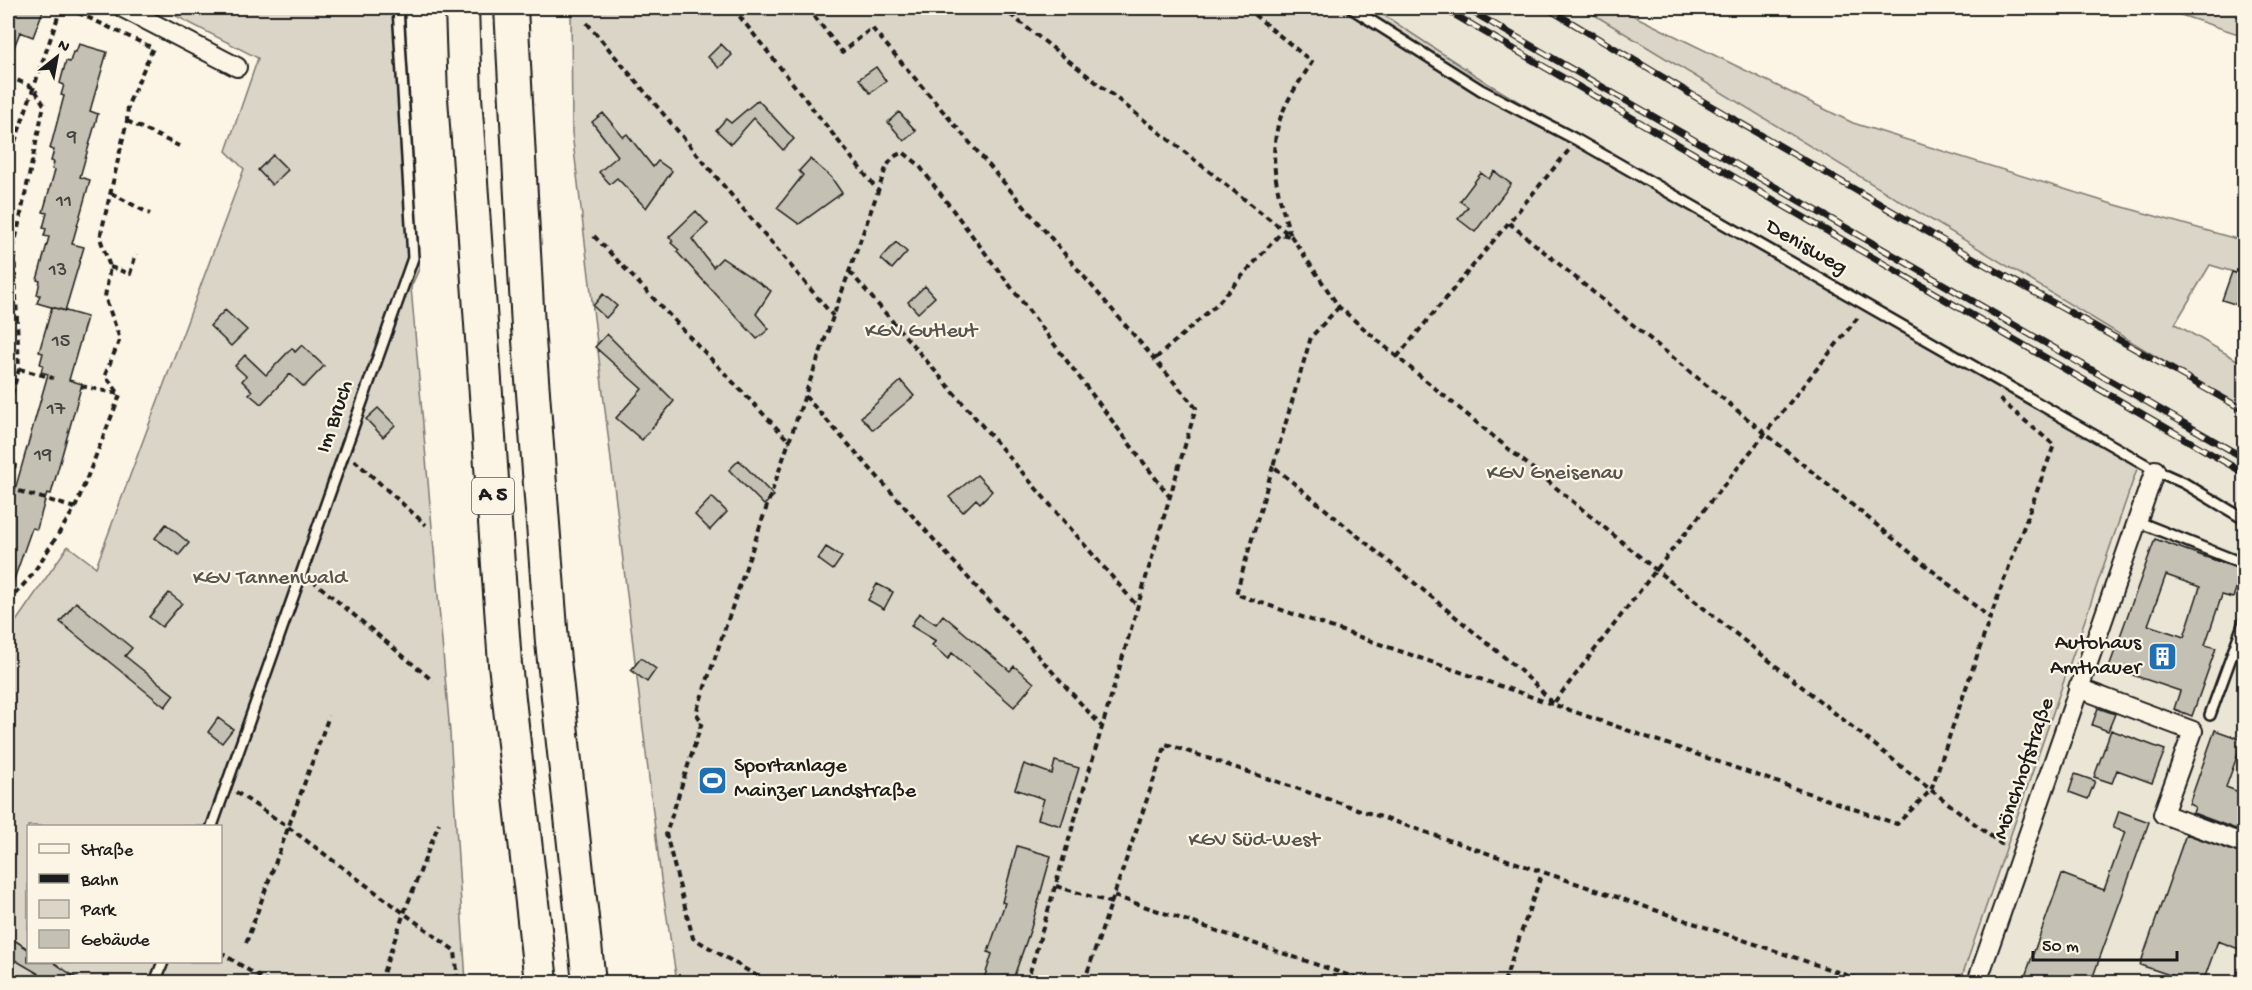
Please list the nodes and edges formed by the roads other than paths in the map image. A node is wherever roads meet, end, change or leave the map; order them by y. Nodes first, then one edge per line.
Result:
1 (123, 8) edge
2 (398, 8) edge
3 (462, 8) edge
4 (511, 8) edge
5 (1351, 8) edge
6 (237, 67) dead end
7 (2155, 470) junction
8 (2244, 519) edge
9 (2136, 521) junction
10 (2244, 564) edge
11 (2244, 622) edge
12 (2078, 688) junction
13 (2210, 715) dead end
14 (212, 825) edge
15 (2244, 844) edge
16 (163, 963) edge
17 (155, 982) edge
18 (541, 982) edge
19 (589, 982) edge
20 (1977, 982) edge

1 - 6 street
2 - 14 lane, Im Bruch
3 - 18 highway, A 5
4 - 19 highway, A 5
5 - 7 lane, Denisweg
7 - 8 lane, Denisweg
7 - 9 street, Mönchhofstraße
9 - 10 lane
9 - 12 street, Mönchhofstraße
11 - 13 lane
12 - 15 street
12 - 20 street, Mönchhofstraße
16 - 17 lane

